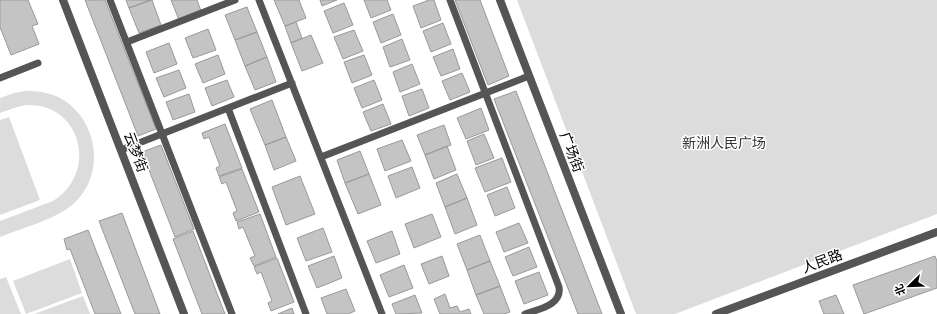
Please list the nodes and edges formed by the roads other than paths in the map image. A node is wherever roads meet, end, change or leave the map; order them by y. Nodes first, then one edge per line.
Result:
1 (63, 0) edge
2 (110, 0) edge
3 (235, 0) edge
4 (259, 0) edge
5 (450, 0) edge
6 (500, 0) edge
7 (127, 42) junction
8 (38, 63) dead end
9 (529, 76) junction
10 (0, 78) edge
11 (292, 84) junction
12 (485, 93) junction
13 (228, 108) junction
14 (162, 134) junction
15 (121, 150) junction
16 (321, 157) junction
17 (937, 232) edge
18 (184, 314) edge
19 (232, 314) edge
20 (306, 314) edge
21 (382, 314) edge
22 (525, 314) edge
23 (621, 314) edge
24 (716, 314) edge

1 - 15 street, 云梦街
2 - 7 lane
3 - 7 lane
4 - 11 lane
5 - 12 lane
6 - 9 street, 广场街
7 - 14 lane
8 - 10 lane
9 - 12 lane
9 - 23 street, 广场街
11 - 13 lane
11 - 16 lane
12 - 16 lane
12 - 22 lane
13 - 14 lane
13 - 20 lane
14 - 15 lane
14 - 19 lane
15 - 18 street, 云梦街
16 - 21 lane
17 - 24 street, 人民路

